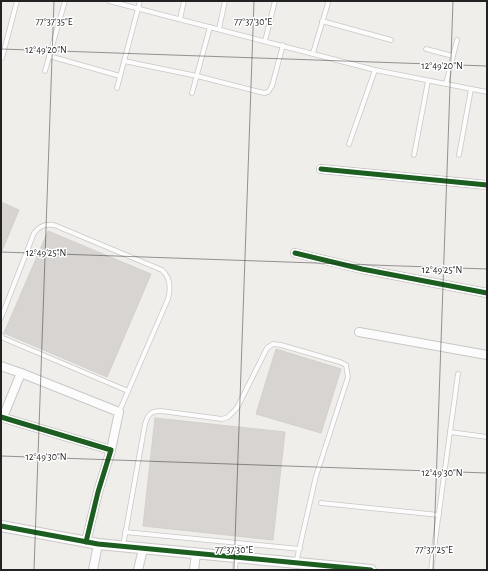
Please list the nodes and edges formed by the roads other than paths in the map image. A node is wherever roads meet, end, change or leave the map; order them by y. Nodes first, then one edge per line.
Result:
1 (17, 1) edge
2 (65, 1) edge
3 (109, 1) edge
4 (140, 1) edge
5 (184, 1) edge
6 (225, 1) edge
7 (275, 1) edge
8 (328, 3) dead end
9 (138, 8) junction
10 (180, 19) junction
11 (322, 22) junction
12 (210, 27) junction
13 (219, 29) junction
14 (391, 40) dead end
15 (457, 40) dead end
16 (266, 41) junction
17 (283, 45) junction
18 (426, 49) dead end
19 (313, 53) junction
20 (49, 56) junction
21 (453, 56) junction
22 (2, 58) dead end
23 (124, 61) junction
24 (45, 70) dead end
25 (375, 70) junction
26 (120, 76) junction
27 (197, 76) junction
28 (428, 81) junction
29 (446, 84) junction
30 (117, 88) dead end
31 (471, 89) junction
32 (487, 92) edge
33 (192, 93) dead end
34 (349, 144) dead end
35 (414, 154) dead end
36 (459, 155) dead end
37 (321, 169) dead end
38 (487, 185) edge
39 (295, 253) dead end
40 (487, 293) edge
41 (1, 318) edge
42 (359, 332) dead end
43 (1, 336) edge
44 (487, 355) edge
45 (1, 366) edge
46 (21, 373) junction
47 (458, 374) dead end
48 (128, 391) junction
49 (119, 412) junction
50 (2, 417) edge
51 (450, 432) junction
52 (487, 437) edge
53 (110, 450) junction
54 (321, 503) dead end
55 (439, 515) junction
56 (1, 526) edge
57 (125, 532) junction
58 (86, 542) junction
59 (98, 544) junction
60 (122, 547) junction
61 (143, 549) junction
62 (300, 549) junction
63 (196, 554) junction
64 (236, 558) junction
65 (296, 563) junction
66 (325, 568) edge
67 (93, 570) edge
68 (138, 570) edge
69 (194, 570) edge
70 (235, 570) edge
71 (371, 570) edge
72 (431, 570) edge

1 - 22 lane
2 - 20 lane
3 - 9 lane
4 - 9 lane
5 - 10 lane
6 - 13 lane
7 - 16 lane
8 - 11 lane
9 - 10 lane
9 - 23 lane
10 - 12 lane
11 - 14 lane
11 - 19 lane
12 - 13 lane
12 - 27 lane
13 - 16 lane
15 - 21 lane
16 - 17 lane
17 - 19 lane
17 - 27 lane
18 - 21 lane
19 - 25 lane
20 - 24 lane
20 - 26 lane
21 - 29 lane
23 - 26 lane
23 - 27 lane
25 - 28 lane
25 - 34 lane
26 - 30 lane
27 - 33 lane
28 - 29 lane
28 - 35 lane
29 - 31 lane
31 - 32 lane
31 - 36 lane
37 - 38 street
39 - 40 street
41 - 48 lane
42 - 44 street
43 - 48 lane
45 - 46 street
46 - 49 street
46 - 50 street
47 - 51 lane
48 - 49 lane
49 - 53 street
50 - 53 street
51 - 52 lane
51 - 55 lane
53 - 58 street
54 - 55 lane
55 - 72 lane
56 - 58 street
57 - 60 lane
57 - 62 lane
57 - 62 lane
58 - 59 street
59 - 60 street
59 - 67 street
60 - 61 street
61 - 63 street
61 - 68 street
62 - 65 lane
63 - 64 street
63 - 69 street
64 - 65 street
64 - 70 lane
65 - 66 street
66 - 71 street

